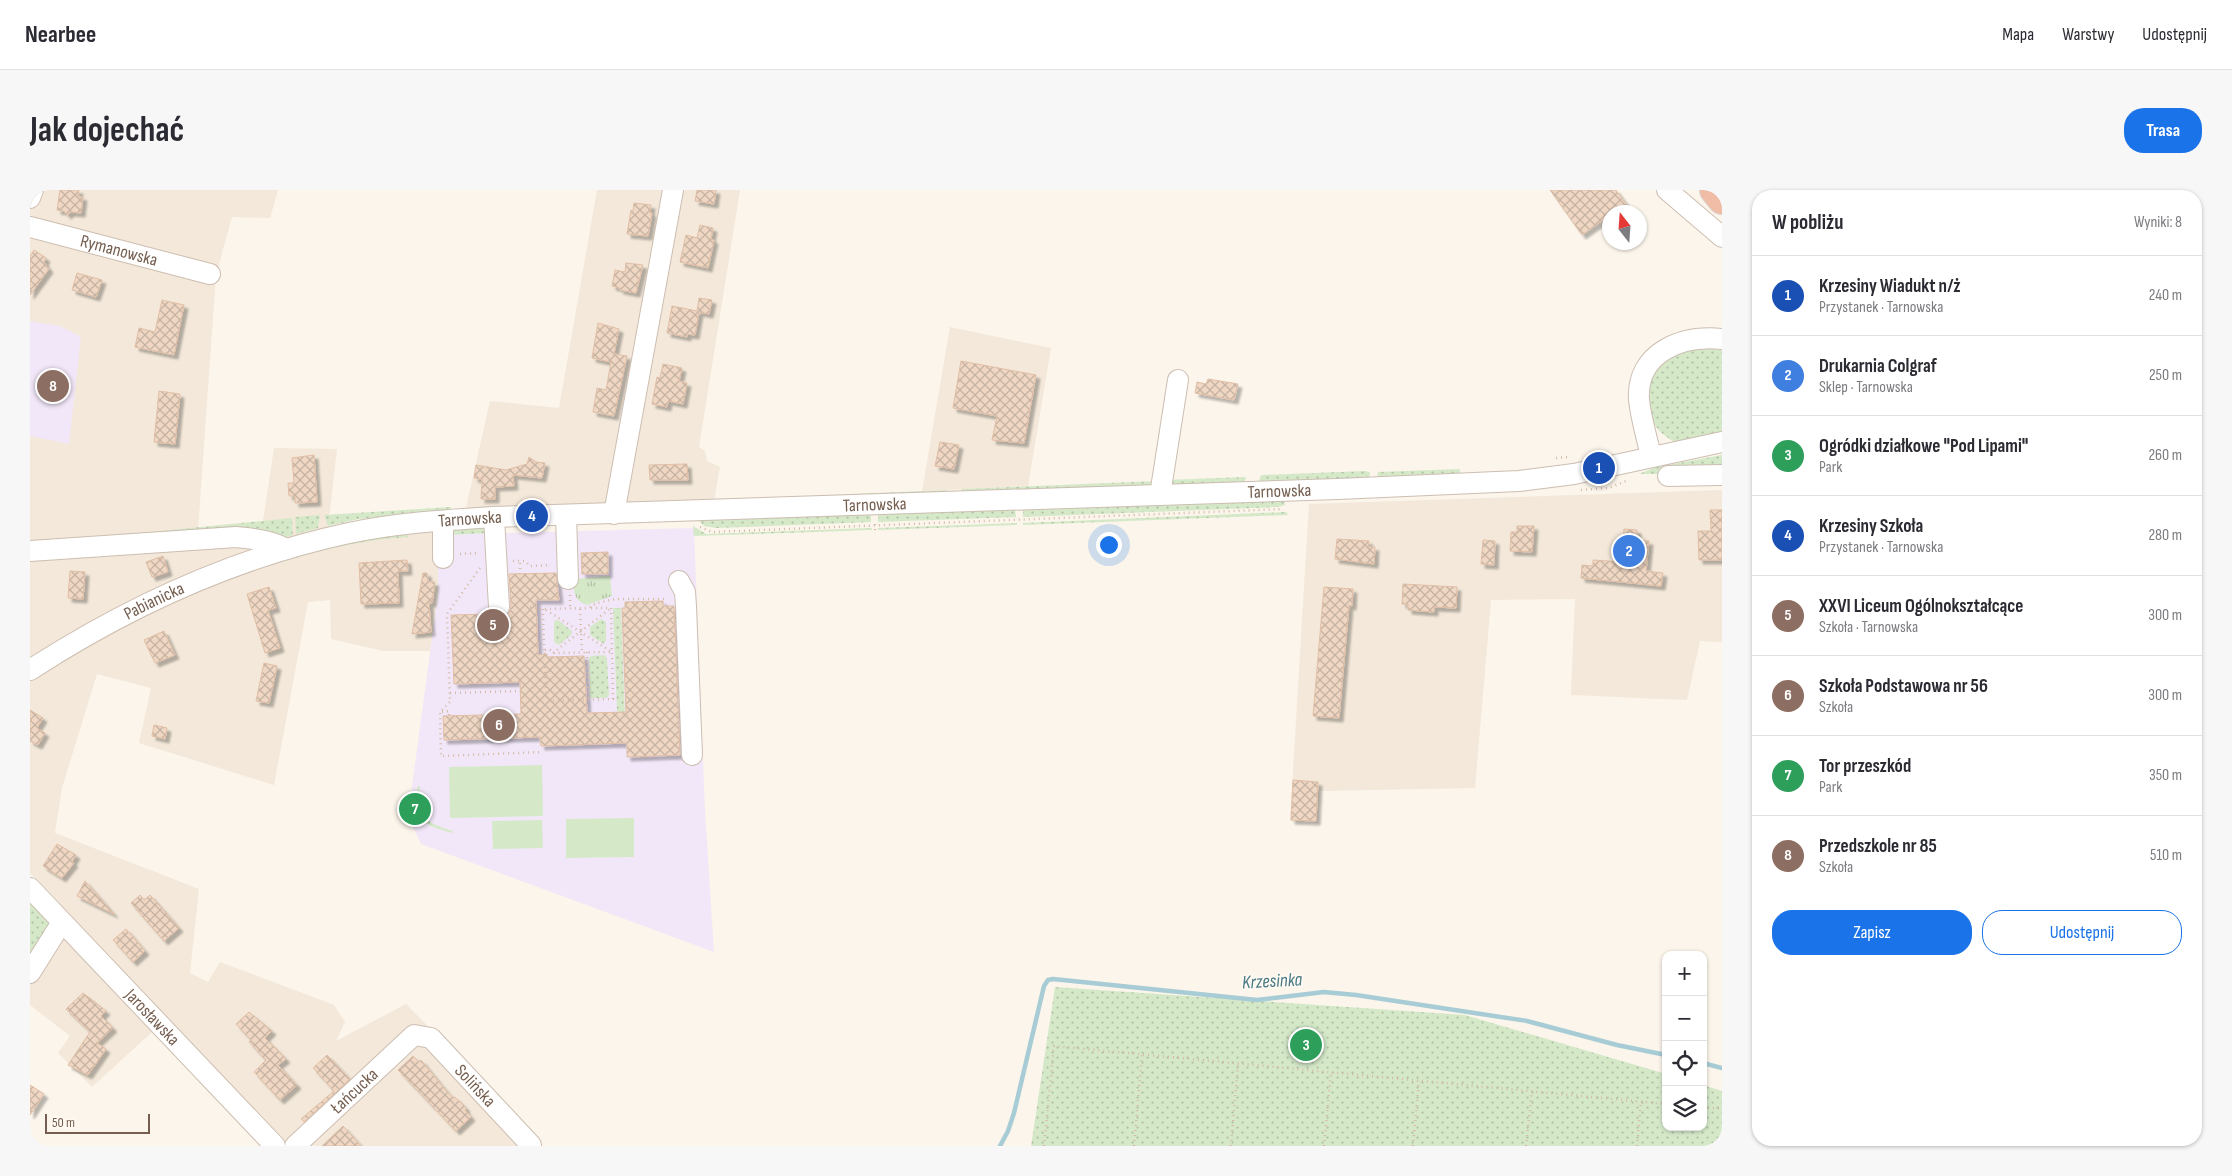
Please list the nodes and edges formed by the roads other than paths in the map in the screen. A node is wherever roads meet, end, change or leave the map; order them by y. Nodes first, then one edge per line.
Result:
1 (33, 190) edge
2 (673, 190) edge
3 (1667, 190) edge
4 (1714, 190) edge
5 (30, 198) edge
6 (1722, 200) edge
7 (30, 227) edge
8 (1722, 237) edge
9 (210, 274) dead end
10 (1722, 339) edge
11 (1178, 380) dead end
12 (1722, 442) edge
13 (1652, 456) junction
14 (1722, 474) edge
15 (1668, 476) dead end
16 (1160, 495) junction
17 (614, 514) junction
18 (566, 515) junction
19 (494, 517) junction
20 (443, 521) junction
21 (286, 549) junction
22 (30, 551) edge
23 (443, 556) road end
24 (568, 572) road end
25 (679, 581) dead end
26 (499, 607) dead end
27 (30, 670) edge
28 (692, 755) dead end
29 (30, 888) edge
30 (62, 922) junction
31 (30, 973) edge
32 (414, 1035) joint
33 (531, 1145) edge
34 (275, 1146) edge
35 (295, 1146) edge

1 - 5 street
2 - 17 street
3 - 8 street
4 - 6 highway
7 - 9 street, Rymanowska
10 - 13 street
11 - 16 street
12 - 13 street, Tarnowska
13 - 16 street, Tarnowska
14 - 15 street
16 - 17 street, Tarnowska
17 - 18 street, Tarnowska
18 - 19 street, Tarnowska
18 - 24 street
19 - 20 street, Tarnowska
19 - 26 street
20 - 21 street, Tarnowska
20 - 23 street
21 - 22 street
21 - 27 street, Pabianicka
25 - 28 street
29 - 30 street, Jarosławska
30 - 31 street
30 - 34 street, Jarosławska
32 - 33 street, Solińska
32 - 35 street, Łańcucka

